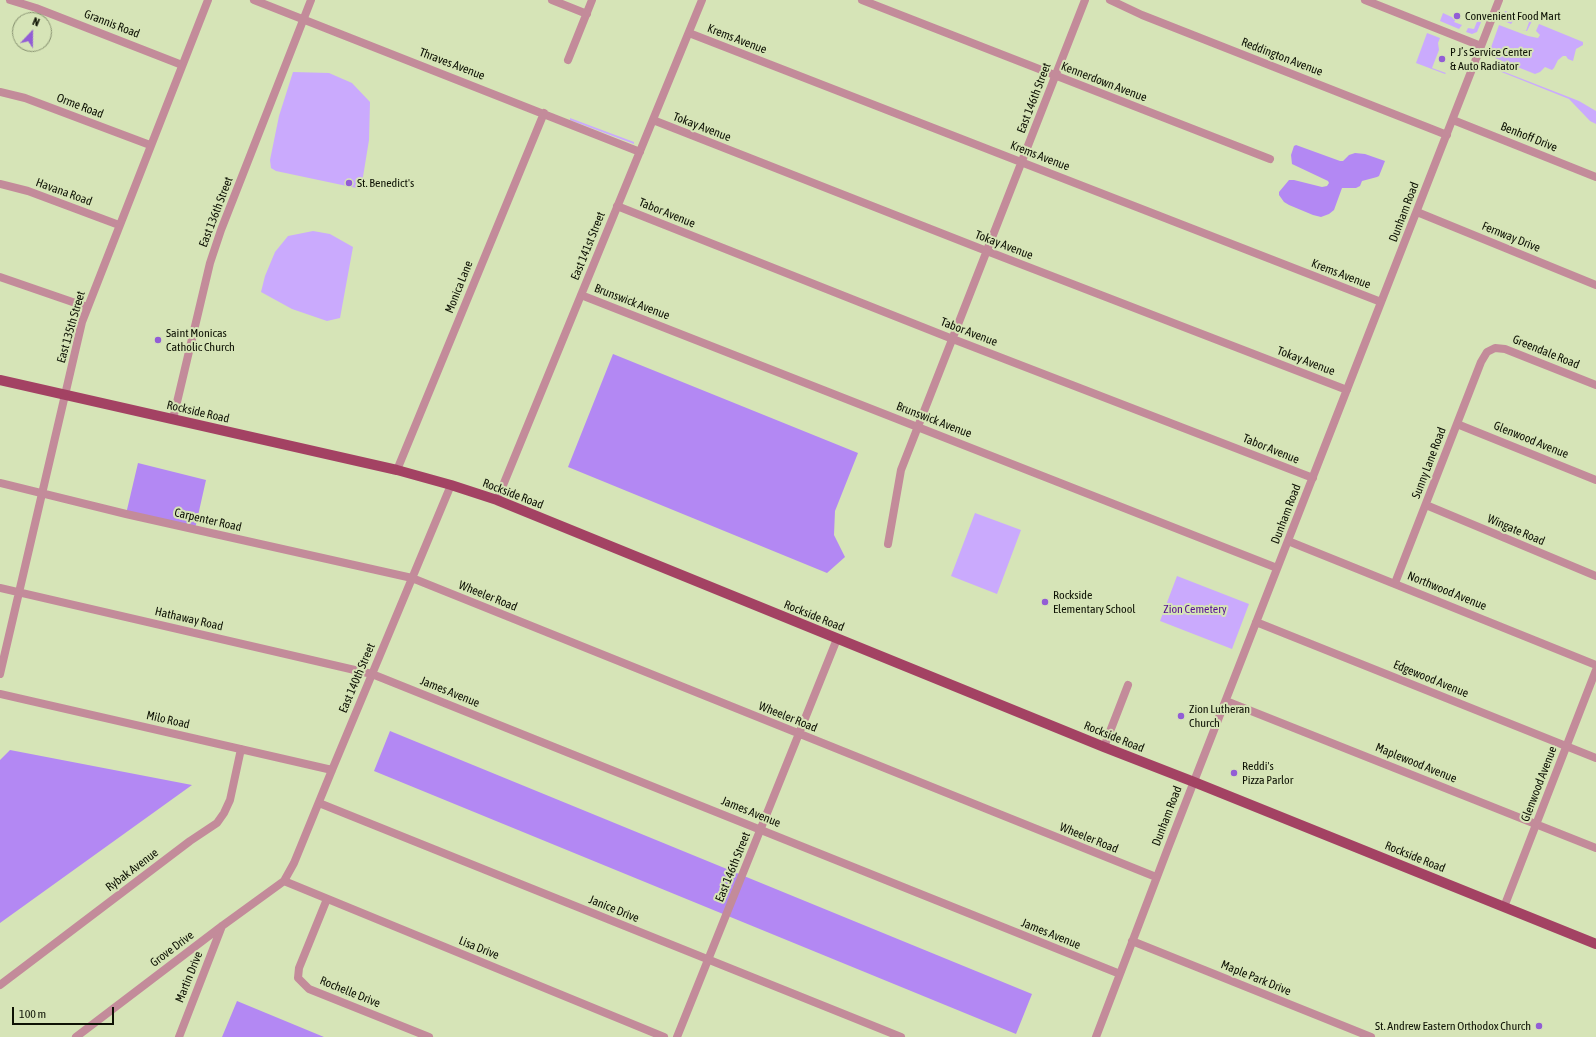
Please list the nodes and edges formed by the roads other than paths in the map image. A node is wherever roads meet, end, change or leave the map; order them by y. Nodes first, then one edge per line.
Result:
1 (10, 0) edge
2 (208, 0) edge
3 (254, 0) edge
4 (311, 0) edge
5 (552, 0) edge
6 (592, 0) edge
7 (702, 0) edge
8 (862, 0) edge
9 (1085, 0) edge
10 (1110, 0) edge
11 (1365, 0) edge
12 (1499, 0) edge
13 (587, 14) junction
14 (304, 19) junction
15 (688, 33) junction
16 (1481, 46) junction
17 (568, 60) dead end
18 (182, 65) junction
19 (1055, 75) junction
20 (0, 92) edge
21 (544, 113) junction
22 (653, 120) junction
23 (1453, 120) junction
24 (1447, 135) junction
25 (150, 145) junction
26 (640, 152) junction
27 (1270, 159) dead end
28 (1022, 161) junction
29 (1596, 177) edge
30 (0, 184) edge
31 (617, 206) junction
32 (1416, 212) junction
33 (119, 225) junction
34 (986, 251) junction
35 (0, 277) edge
36 (1596, 284) edge
37 (581, 295) junction
38 (1381, 302) junction
39 (87, 307) junction
40 (952, 339) junction
41 (1487, 352) joint
42 (0, 380) edge
43 (1596, 385) edge
44 (1347, 390) junction
45 (65, 395) junction
46 (173, 419) junction
47 (1457, 424) junction
48 (918, 427) junction
49 (397, 470) junction
50 (1312, 478) junction
51 (1596, 480) edge
52 (0, 483) edge
53 (451, 485) junction
54 (42, 493) junction
55 (497, 500) junction
56 (1426, 505) junction
57 (1288, 541) junction
58 (888, 544) dead end
59 (1277, 568) junction
60 (1596, 576) edge
61 (412, 578) junction
62 (1395, 583) junction
63 (0, 588) edge
64 (19, 592) junction
65 (1256, 622) junction
66 (837, 639) junction
67 (1596, 665) edge
68 (1596, 670) edge
69 (0, 674) edge
70 (372, 674) junction
71 (1128, 685) dead end
72 (0, 694) edge
73 (1226, 701) junction
74 (798, 734) junction
75 (1567, 746) junction
76 (1104, 747) junction
77 (241, 749) junction
78 (1596, 758) edge
79 (332, 770) junction
80 (1194, 782) junction
81 (319, 803) junction
82 (1536, 824) junction
83 (761, 830) junction
84 (1596, 848) edge
85 (1156, 877) junction
86 (284, 881) junction
87 (327, 899) junction
88 (1504, 907) junction
89 (222, 926) junction
90 (1132, 941) junction
91 (1596, 944) edge
92 (708, 960) junction
93 (1120, 974) junction
94 (0, 986) edge
95 (76, 1037) edge
96 (178, 1037) edge
97 (429, 1037) edge
98 (664, 1037) edge
99 (677, 1037) edge
100 (901, 1037) edge
101 (1096, 1037) edge
102 (1371, 1037) edge

1 - 18 street, Grannis Road
2 - 18 street, East 135th Street
3 - 14 street, Thraves Avenue
4 - 14 street, East 136th Street
5 - 13 street
6 - 13 street
7 - 15 street, East 141st Street
8 - 19 street, Kennerdown Avenue
9 - 19 street, East 146th Street
10 - 24 street, Reddington Avenue
11 - 16 street
12 - 16 street, Dunham Road
13 - 17 street
14 - 21 street, Thraves Avenue
14 - 46 street, East 136th Street
15 - 22 street, East 141st Street
15 - 28 street, Krems Avenue
16 - 23 street, Dunham Road
18 - 25 street, East 135th Street
19 - 27 street, Kennerdown Avenue
19 - 28 street, East 146th Street
20 - 25 street, Orme Road
21 - 26 street, Thraves Avenue
21 - 49 street, Monica Lane
22 - 26 street, East 141st Street
22 - 34 street, Tokay Avenue
23 - 24 street, Dunham Road
23 - 29 street, Benhoff Drive
24 - 32 street, Dunham Road
25 - 33 street, East 135th Street
26 - 31 street, East 141st Street
28 - 34 street, East 146th Street
28 - 38 street, Krems Avenue
30 - 33 street, Havana Road
31 - 37 street, East 141st Street
31 - 40 street, Tabor Avenue
32 - 36 street, Fernway Drive
32 - 38 street, Dunham Road
33 - 39 street, East 135th Street
34 - 40 street, East 146th Street
34 - 44 street, Tokay Avenue
35 - 39 street
37 - 48 street, Brunswick Avenue
37 - 55 street, East 141st Street
38 - 44 street, Dunham Road
39 - 45 street, East 135th Street
40 - 48 street, East 146th Street
40 - 50 street, Tabor Avenue
41 - 43 street, Greendale Road
41 - 47 street, Sunny Lane Road
42 - 45 main road, Rockside Road
44 - 50 street, Dunham Road
45 - 46 main road, Rockside Road
45 - 54 street, East 135th Street
46 - 49 main road, Rockside Road
47 - 51 street, Glenwood Avenue
47 - 56 street, Sunny Lane Road
48 - 58 street, East 146th Street
48 - 59 street, Brunswick Avenue
49 - 53 main road, Rockside Road
50 - 57 street, Dunham Road
52 - 54 street, Carpenter Road
53 - 55 main road, Rockside Road
53 - 61 street, East 140th Street
54 - 61 street, Carpenter Road
54 - 64 street, East 135th Street
55 - 66 main road, Rockside Road
56 - 60 street, Wingate Road
56 - 62 street, Sunny Lane Road
57 - 59 street, Dunham Road
57 - 62 street, Northwood Avenue
59 - 65 street, Dunham Road
61 - 70 street, East 140th Street
61 - 74 street, Wheeler Road
62 - 67 street, Northwood Avenue
63 - 64 street, Hathaway Road
64 - 69 street, East 135th Street
64 - 70 street, Hathaway Road
65 - 73 street, Dunham Road
65 - 75 street, Edgewood Avenue
66 - 74 street, East 146th Street
66 - 76 main road, Rockside Road
68 - 75 street, Glenwood Avenue
70 - 79 street, East 140th Street
70 - 83 street, James Avenue
71 - 76 street
72 - 77 street, Milo Road
73 - 80 street, Dunham Road
73 - 82 street, Maplewood Avenue
74 - 83 street, East 146th Street
74 - 85 street, Wheeler Road
75 - 78 street, Edgewood Avenue
75 - 82 street, Glenwood Avenue
76 - 80 main road, Rockside Road
77 - 79 street, Milo Road
77 - 94 street, Rybak Avenue
79 - 81 street, East 140th Street
80 - 85 street, Dunham Road
80 - 88 main road, Rockside Road
81 - 86 street, East 140th Street
81 - 92 street, Janice Drive
82 - 84 street, Maplewood Avenue
82 - 88 street, Glenwood Avenue
83 - 92 street, East 146th Street
83 - 93 street, James Avenue
85 - 90 street, Dunham Road
86 - 87 street, Lisa Drive
86 - 89 street, Grove Drive
87 - 97 street, Rochelle Drive
87 - 98 street, Lisa Drive
88 - 91 main road, Rockside Road
89 - 95 street, Grove Drive
89 - 96 street, Martin Drive
90 - 93 street, Dunham Road
90 - 102 street, Maple Park Drive
92 - 99 street, East 146th Street
92 - 100 street, Janice Drive
93 - 101 street, Dunham Road

